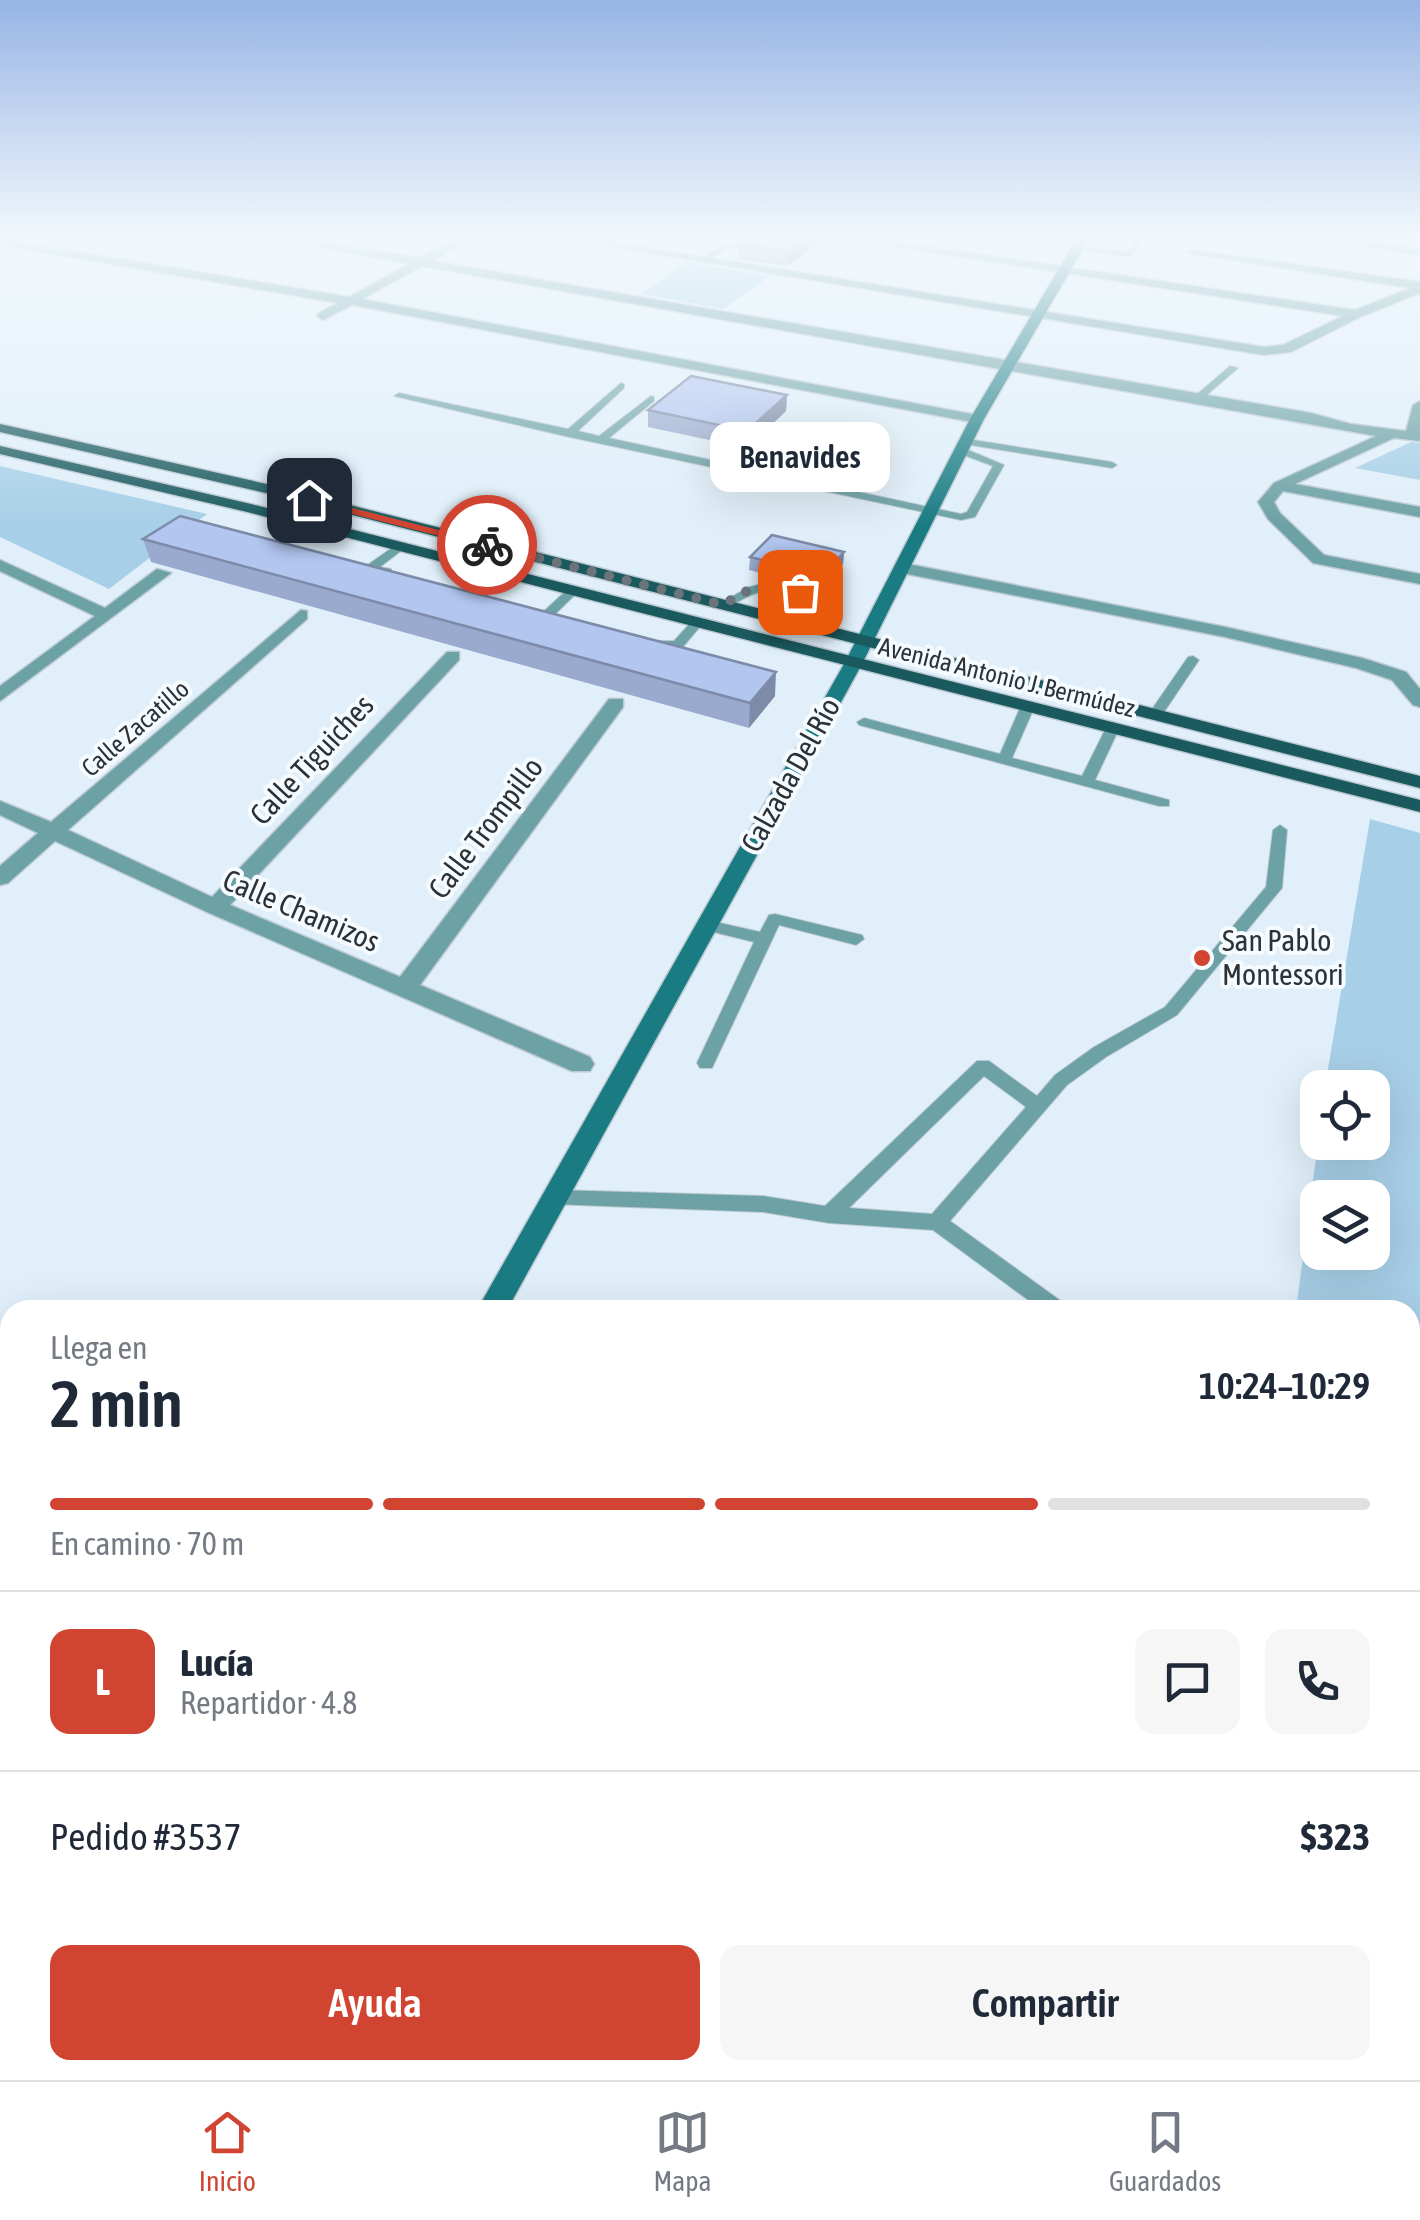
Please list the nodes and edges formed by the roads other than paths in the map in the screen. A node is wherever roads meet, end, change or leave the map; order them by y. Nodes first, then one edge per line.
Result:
1 (492, 332) edge
2 (822, 332) edge
3 (1030, 332) edge
4 (1146, 332) edge
5 (1321, 332) edge
6 (1012, 365) junction
7 (1233, 368) dead end
8 (621, 386) dead end
9 (399, 396) dead end
10 (1198, 398) junction
11 (651, 399) dead end
12 (1420, 406) edge
13 (977, 419) junction
14 (0, 428) edge
15 (569, 434) junction
16 (1402, 434) edge
17 (600, 440) junction
18 (964, 446) junction
19 (0, 450) edge
20 (1112, 465) dead end
21 (1279, 486) junction
22 (932, 512) junction
23 (1420, 512) edge
24 (400, 547) junction
25 (352, 563) edge
26 (0, 565) edge
27 (370, 568) junction
28 (903, 568) junction
29 (163, 573) edge
30 (405, 577) edge
31 (1420, 579) edge
32 (572, 591) junction
33 (723, 605) junction
34 (530, 610) edge
35 (107, 615) junction
36 (301, 615) edge
37 (547, 615) junction
38 (566, 620) edge
39 (790, 622) junction
40 (697, 624) junction
41 (640, 642) edge
42 (864, 642) junction
43 (453, 656) edge
44 (1193, 660) dead end
45 (853, 664) junction
46 (32, 671) junction
47 (0, 678) edge
48 (0, 695) edge
49 (1420, 701) edge
50 (616, 703) dead end
51 (1027, 708) junction
52 (1154, 715) junction
53 (864, 722) dead end
54 (1112, 729) junction
55 (1004, 760) junction
56 (1087, 780) junction
57 (1420, 782) edge
58 (1164, 803) dead end
59 (1420, 806) edge
60 (0, 807) edge
61 (1280, 830) dead end
62 (54, 832) junction
63 (0, 878) edge
64 (215, 906) junction
65 (706, 925) junction
66 (764, 939) junction
67 (856, 939) dead end
68 (405, 988) junction
69 (706, 1063) dead end
70 (581, 1064) dead end
71 (1038, 1106) junction
72 (557, 1198) junction
73 (829, 1215) junction
74 (937, 1222) junction
75 (498, 1300) edge
76 (1044, 1300) edge

1 - 13 street
2 - 6 street
3 - 6 street, Calzada Del Río
4 - 5 street
6 - 10 street
6 - 13 street, Calzada Del Río
7 - 10 lane
8 - 15 lane
9 - 15 lane
10 - 16 street
11 - 17 lane
12 - 16 street
13 - 18 street, Calzada Del Río
14 - 33 main road, Avenida Antonio J. Bermúdez
15 - 17 lane
16 - 21 street
17 - 22 lane
18 - 20 lane
18 - 22 street, Calzada Del Río
18 - 22 lane
19 - 24 main road, Avenida Antonio J. Bermúdez
21 - 23 street
21 - 31 street
22 - 28 street, Calzada Del Río
24 - 27 lane
24 - 32 main road, Avenida Antonio J. Bermúdez
25 - 27 lane
26 - 35 street
27 - 30 lane
28 - 42 street, Calzada Del Río
28 - 49 street
29 - 35 street
32 - 37 lane
32 - 40 main road, Avenida Antonio J. Bermúdez
33 - 39 main road, Avenida Antonio J. Bermúdez
33 - 39 lane
34 - 37 lane
35 - 46 street
36 - 62 street, Calle Zacatillo
37 - 38 lane
39 - 42 main road, Avenida Antonio J. Bermúdez
40 - 41 lane
40 - 45 main road, Avenida Antonio J. Bermúdez
42 - 45 street, Calzada Del Río
42 - 52 main road, Avenida Antonio J. Bermúdez
43 - 64 street, Calle Tiguiches
44 - 52 lane
45 - 51 main road, Avenida Antonio J. Bermúdez
45 - 65 street, Calzada Del Río
46 - 47 street
46 - 48 street
50 - 68 street, Calle Trompillo
51 - 54 main road, Avenida Antonio J. Bermúdez
51 - 55 lane
52 - 57 main road, Avenida Antonio J. Bermúdez
53 - 55 lane
54 - 56 lane
54 - 59 main road, Avenida Antonio J. Bermúdez
55 - 56 lane
56 - 58 lane
60 - 62 street, Calle Chamizos
61 - 71 lane
62 - 63 street, Calle Zacatillo
62 - 64 street, Calle Chamizos
64 - 68 street, Calle Chamizos
65 - 66 lane
65 - 72 street, Calzada Del Río
66 - 67 lane
66 - 69 lane
68 - 70 street, Calle Chamizos
71 - 73 lane
71 - 74 lane
72 - 73 lane
72 - 75 street, Calzada Del Río
73 - 74 lane
74 - 76 lane

